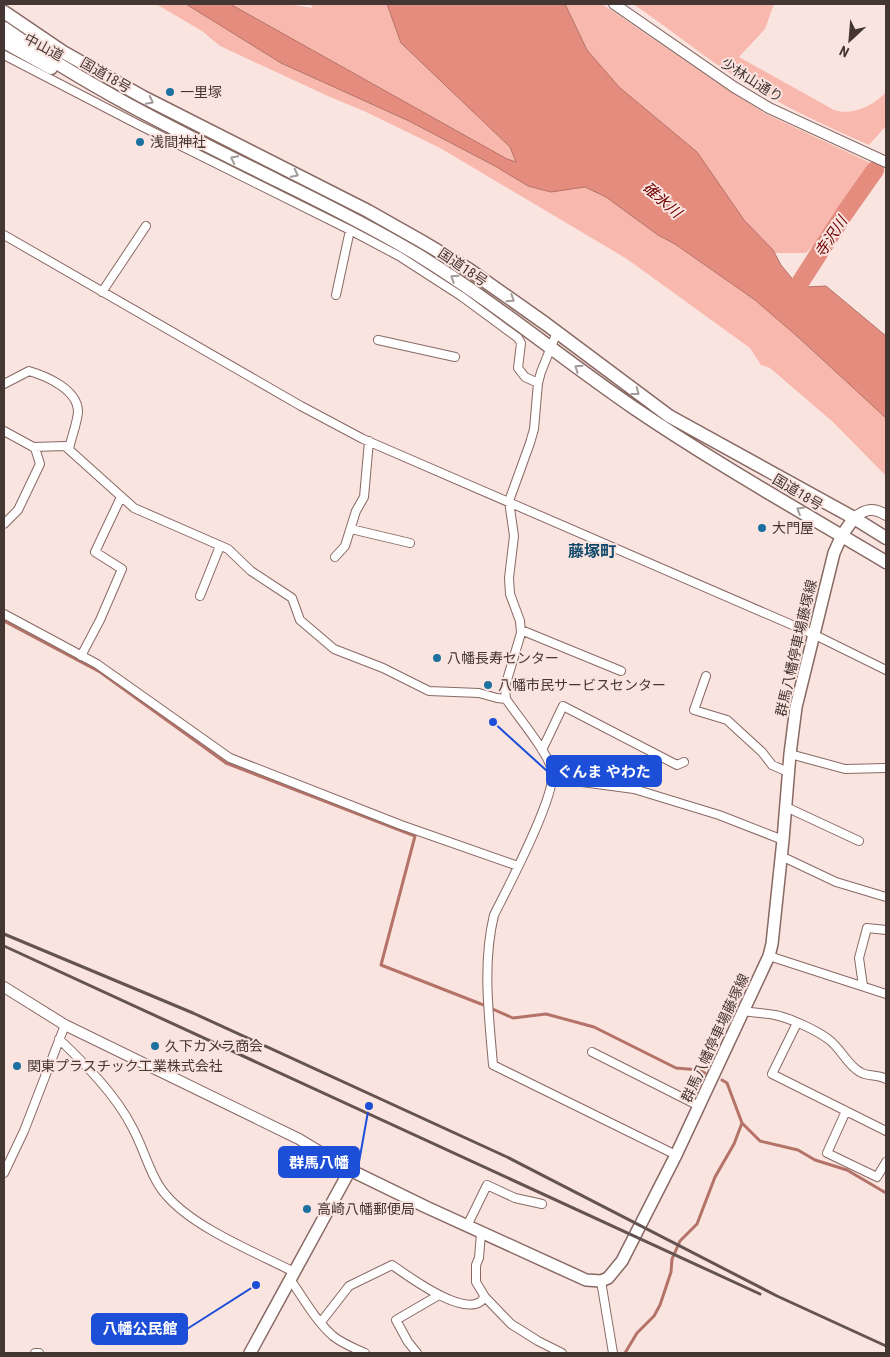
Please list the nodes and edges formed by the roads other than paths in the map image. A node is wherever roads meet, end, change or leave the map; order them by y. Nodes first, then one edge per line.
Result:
1 (614, 4) edge
2 (4, 12) edge
3 (5, 43) edge
4 (886, 162) edge
5 (146, 226) dead end
6 (350, 230) junction
7 (4, 235) edge
8 (102, 292) junction
9 (336, 295) dead end
10 (557, 332) junction
11 (378, 340) dead end
12 (550, 348) junction
13 (454, 357) dead end
14 (538, 383) junction
15 (4, 384) edge
16 (4, 431) edge
17 (368, 441) junction
18 (33, 447) junction
19 (69, 449) junction
20 (121, 497) junction
21 (509, 502) junction
22 (886, 515) edge
23 (854, 518) junction
24 (4, 524) edge
25 (351, 529) junction
26 (842, 535) junction
27 (886, 538) edge
28 (410, 543) dead end
29 (220, 546) junction
30 (335, 557) dead end
31 (886, 562) edge
32 (200, 596) dead end
33 (4, 614) edge
34 (521, 630) junction
35 (813, 634) junction
36 (81, 656) junction
37 (886, 670) edge
38 (622, 671) dead end
39 (706, 676) dead end
40 (506, 699) junction
41 (542, 750) junction
42 (790, 754) junction
43 (684, 762) dead end
44 (886, 768) edge
45 (788, 772) junction
46 (552, 778) junction
47 (786, 807) junction
48 (783, 840) junction
49 (859, 841) dead end
50 (781, 856) junction
51 (518, 866) junction
52 (886, 897) edge
53 (886, 930) edge
54 (769, 956) junction
55 (863, 986) junction
56 (4, 987) edge
57 (886, 994) edge
58 (744, 1011) junction
59 (797, 1023) junction
60 (65, 1025) junction
61 (59, 1039) junction
62 (592, 1052) dead end
63 (886, 1079) edge
64 (700, 1106) junction
65 (846, 1111) junction
66 (886, 1131) edge
67 (676, 1156) junction
68 (886, 1162) edge
69 (350, 1170) junction
70 (4, 1173) edge
71 (542, 1204) dead end
72 (467, 1226) junction
73 (482, 1232) junction
74 (292, 1275) junction
75 (601, 1281) junction
76 (439, 1295) junction
77 (485, 1297) junction
78 (321, 1322) junction
79 (250, 1353) edge
80 (365, 1353) edge
81 (417, 1353) edge
82 (562, 1353) edge
83 (613, 1353) edge

1 - 4 street, 少林山通り
2 -> 10 highway, 国道18号
3 - 6 street
12 -> 3 highway, 国道18号
5 - 8 street
6 - 9 street
6 - 14 street
7 - 8 street
8 - 17 street
10 - 12 street
10 -> 23 highway, 国道18号
11 - 13 street
12 - 14 street
26 -> 12 highway, 国道18号
14 - 21 street
15 - 19 street
16 - 18 street
17 - 21 street
17 - 25 street
18 - 19 street
18 - 24 street
19 - 20 street
20 - 29 street
20 - 36 street
21 - 34 street
21 - 35 street
22 - 23 street
23 - 26 main road, 群馬八幡停車場藤塚線
23 - 27 highway, 国道18号
25 - 28 street
25 - 30 street
26 - 31 highway, 国道18号
26 - 35 main road, 群馬八幡停車場藤塚線
29 - 32 street
29 - 40 street
33 - 36 street
34 - 38 street
34 - 40 street
35 - 37 street
35 - 42 main road, 群馬八幡停車場藤塚線
36 - 51 street
39 - 45 street
40 - 41 street
41 - 43 street
41 - 46 street
42 - 44 street
42 - 45 main road, 群馬八幡停車場藤塚線
45 - 47 main road, 群馬八幡停車場藤塚線
46 - 48 street
46 - 51 street
47 - 48 main road, 群馬八幡停車場藤塚線
47 - 49 street
48 - 50 main road, 群馬八幡停車場藤塚線
50 - 52 street
50 - 54 main road, 群馬八幡停車場藤塚線
51 - 67 street
53 - 55 street
54 - 55 street
54 - 58 main road, 群馬八幡停車場藤塚線
55 - 57 street
56 - 60 street
58 - 59 street
58 - 64 main road, 群馬八幡停車場藤塚線
59 - 63 street
59 - 65 street
60 - 61 street
60 - 69 street
61 - 70 street
61 - 74 street
62 - 64 street
64 - 67 main road, 群馬八幡停車場藤塚線
65 - 66 street
65 - 68 street
67 - 75 main road, 群馬八幡停車場藤塚線
69 - 72 main road
69 - 74 main road
71 - 72 street
72 - 73 main road
73 - 75 main road
73 - 77 street
74 - 78 street
74 - 79 main road
75 - 83 street
76 - 77 street
76 - 78 street
76 - 81 street
77 - 82 street
78 - 80 street

